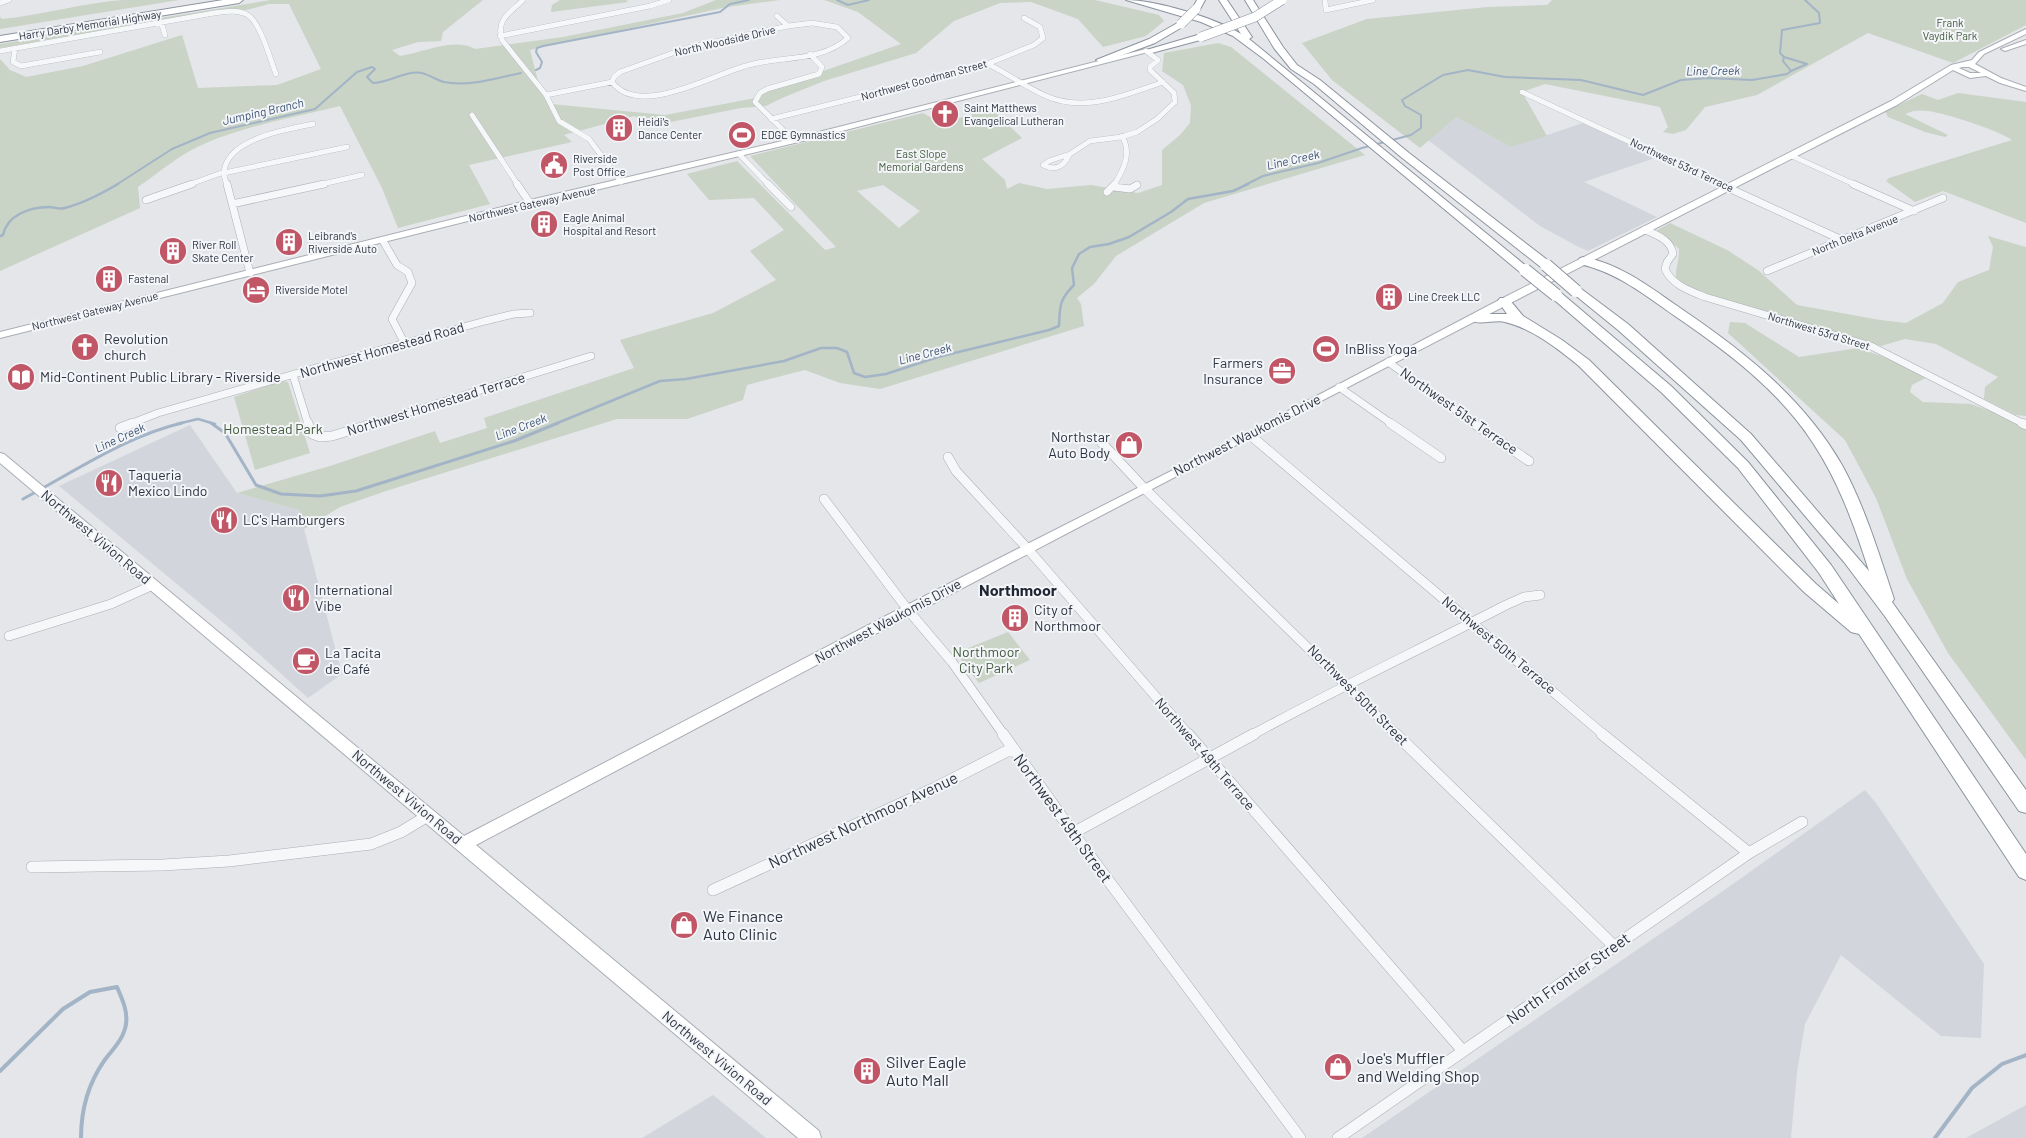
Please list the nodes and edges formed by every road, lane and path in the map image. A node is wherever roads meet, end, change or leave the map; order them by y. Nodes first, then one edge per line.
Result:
1 (9, 0) edge
2 (200, 0) edge
3 (239, 0) edge
4 (524, 0) edge
5 (669, 0) edge
6 (1130, 0) edge
7 (1201, 0) edge
8 (1223, 0) edge
9 (1249, 0) edge
10 (1268, 0) edge
11 (1282, 0) edge
12 (1325, 0) edge
13 (1373, 0) edge
14 (0, 3) edge
15 (777, 16) dead end
16 (1024, 18) dead end
17 (161, 22) junction
18 (788, 26) junction
19 (2026, 31) edge
20 (0, 32) edge
21 (845, 32) joint
22 (165, 35) dead end
23 (500, 36) junction
24 (0, 39) edge
25 (2026, 42) edge
26 (15, 48) junction
27 (0, 51) edge
28 (1146, 51) junction
29 (100, 52) dead end
30 (810, 54) junction
31 (1267, 57) junction
32 (1101, 60) joint
33 (988, 64) junction
34 (1964, 65) junction
35 (1986, 66) junction
36 (1954, 67) junction
37 (1063, 72) junction
38 (276, 74) dead end
39 (1973, 75) junction
40 (612, 82) junction
41 (1021, 82) junction
42 (1163, 82) junction
43 (1317, 82) junction
44 (1928, 85) junction
45 (2026, 91) edge
46 (1522, 92) dead end
47 (546, 95) junction
48 (472, 115) dead end
49 (771, 120) junction
50 (313, 124) dead end
51 (1122, 136) junction
52 (257, 137) joint
53 (794, 140) junction
54 (347, 147) dead end
55 (739, 154) junction
56 (1069, 155) dead end
57 (1792, 156) junction
58 (1386, 157) joint
59 (224, 172) junction
60 (362, 175) dead end
61 (621, 182) junction
62 (1136, 185) dead end
63 (1114, 187) junction
64 (1730, 187) junction
65 (1106, 192) dead end
66 (1943, 198) dead end
67 (146, 200) dead end
68 (530, 203) junction
69 (232, 204) junction
70 (792, 207) dead end
71 (1914, 211) junction
72 (1645, 230) junction
73 (1842, 240) junction
74 (383, 241) junction
75 (1606, 249) junction
76 (1584, 261) junction
77 (1614, 268) junction
78 (1525, 270) joint
79 (1767, 271) dead end
80 (250, 273) junction
81 (1504, 301) junction
82 (530, 313) dead end
83 (1474, 318) junction
84 (1528, 324) junction
85 (0, 334) edge
86 (405, 344) junction
87 (591, 356) dead end
88 (1388, 362) junction
89 (293, 375) junction
90 (1339, 387) junction
91 (2026, 425) edge
92 (120, 428) dead end
93 (1250, 435) junction
94 (1102, 443) dead end
95 (0, 457) edge
96 (948, 457) dead end
97 (1440, 458) dead end
98 (1529, 461) dead end
99 (1144, 488) junction
100 (824, 500) dead end
101 (1027, 548) junction
102 (153, 584) junction
103 (1540, 595) dead end
104 (908, 610) junction
105 (1890, 612) junction
106 (1471, 622) junction
107 (9, 636) dead end
108 (1872, 642) junction
109 (1347, 684) junction
110 (1013, 748) junction
111 (1209, 759) junction
112 (2026, 805) edge
113 (429, 815) junction
114 (1802, 822) dead end
115 (1073, 833) junction
116 (462, 844) junction
117 (1749, 853) junction
118 (32, 866) dead end
119 (2026, 871) edge
120 (713, 890) dead end
121 (1614, 946) junction
122 (1463, 1051) junction
123 (812, 1138) edge
124 (1300, 1138) edge
125 (1338, 1138) edge

1 - 14 street
2 - 20 highway, Harry Darby Memorial Highway
3 - 24 highway, Harry Darby Memorial Highway
4 - 23 street
5 - 23 street
6 - 31 highway
7 - 32 highway, bridge
8 - 31 highway
9 - 43 highway
10 - 43 highway
11 - 28 highway, bridge
12 - 13 street
15 - 18 street
16 - 33 street, Northwest Goodman Street
17 - 22 street
17 - 26 street
17 - 38 street
18 - 21 street, North Woodside Drive
18 - 40 street, North Woodside Drive
19 - 34 main road
21 - 30 street
23 - 47 street
25 - 35 main road
26 - 27 street
26 - 29 street
28 - 37 main road, Northwest Gateway Avenue
28 - 42 street
30 - 40 street
30 - 49 street
31 - 58 highway
32 - 37 main road, Northwest Gateway Avenue
33 - 41 street
33 - 49 street, Northwest Goodman Street
34 - 35 main road
34 - 36 main road
35 - 39 main road
35 - 45 main road
36 - 39 main road
36 - 44 main road
37 - 41 main road, Northwest Gateway Avenue
39 - 44 main road
39 - 45 main road
40 - 47 street
41 - 42 street
41 - 53 main road, Northwest Gateway Avenue
42 - 51 street
43 - 105 highway, bridge
44 - 57 main road, Northwest Waukomis Drive
46 - 64 street, Northwest 53rd Terrace
47 - 61 street
48 - 68 street
49 - 53 street
50 - 52 street
51 - 56 street
51 - 63 street
52 - 59 street
53 - 55 main road, Northwest Gateway Avenue
54 - 59 street
55 - 61 main road, Northwest Gateway Avenue
55 - 70 street
57 - 64 main road, Northwest Waukomis Drive
57 - 71 street
58 - 78 highway
59 - 67 street
59 - 69 street
60 - 69 street
61 - 68 main road, Northwest Gateway Avenue
62 - 63 street
63 - 65 street
64 - 72 main road, Northwest Waukomis Drive
64 - 73 street, Northwest 53rd Terrace
66 - 71 street, North Delta Avenue
68 - 74 main road, Northwest Gateway Avenue
69 - 80 street
71 - 73 street, North Delta Avenue
72 - 75 main road, Northwest Waukomis Drive
72 - 91 street, Northwest 53rd Street
73 - 79 street, North Delta Avenue
74 - 80 main road, Northwest Gateway Avenue
74 - 86 street
75 - 76 main road, Northwest Waukomis Drive
75 - 77 highway
76 - 77 highway
76 - 81 main road, Northwest Waukomis Drive
77 - 105 highway
78 - 108 highway, bridge
80 - 85 main road, Northwest Gateway Avenue
81 - 83 main road, Northwest Waukomis Drive
81 - 84 highway
82 - 86 street, Northwest Homestead Road
83 - 84 highway
83 - 88 main road, Northwest Waukomis Drive
84 - 108 highway
86 - 89 street, Northwest Homestead Road
87 - 89 street, Northwest Homestead Terrace
88 - 90 main road, Northwest Waukomis Drive
88 - 98 street, Northwest 51st Terrace
89 - 92 street, Northwest Homestead Road
90 - 93 main road, Northwest Waukomis Drive
90 - 97 street
93 - 99 main road, Northwest Waukomis Drive
93 - 106 street, Northwest 50th Terrace
94 - 99 street, Northwest 50th Street
95 - 102 main road, Northwest Vivion Road
96 - 101 street, Northwest 49th Terrace
99 - 101 main road, Northwest Waukomis Drive
99 - 109 street, Northwest 50th Street
100 - 104 street, Northwest 49th Street
101 - 104 main road, Northwest Waukomis Drive
101 - 111 street, Northwest 49th Terrace
102 - 107 street
102 - 113 main road, Northwest Vivion Road
103 - 106 street
104 - 110 street, Northwest 49th Street
104 - 116 main road, Northwest Waukomis Drive
105 - 112 highway
106 - 109 street
106 - 117 street, Northwest 50th Terrace
108 - 119 highway
109 - 111 street
109 - 121 street, Northwest 50th Street
110 - 115 street, Northwest 49th Street
110 - 120 street, Northwest Northmoor Avenue
111 - 115 street
111 - 122 street, Northwest 49th Terrace
113 - 116 main road, Northwest Vivion Road
113 - 118 street
114 - 117 street, North Frontier Street
115 - 124 street, Northwest 49th Street
116 - 123 main road, Northwest Vivion Road
117 - 121 street, North Frontier Street
121 - 122 street, North Frontier Street
122 - 125 street, North Frontier Street

